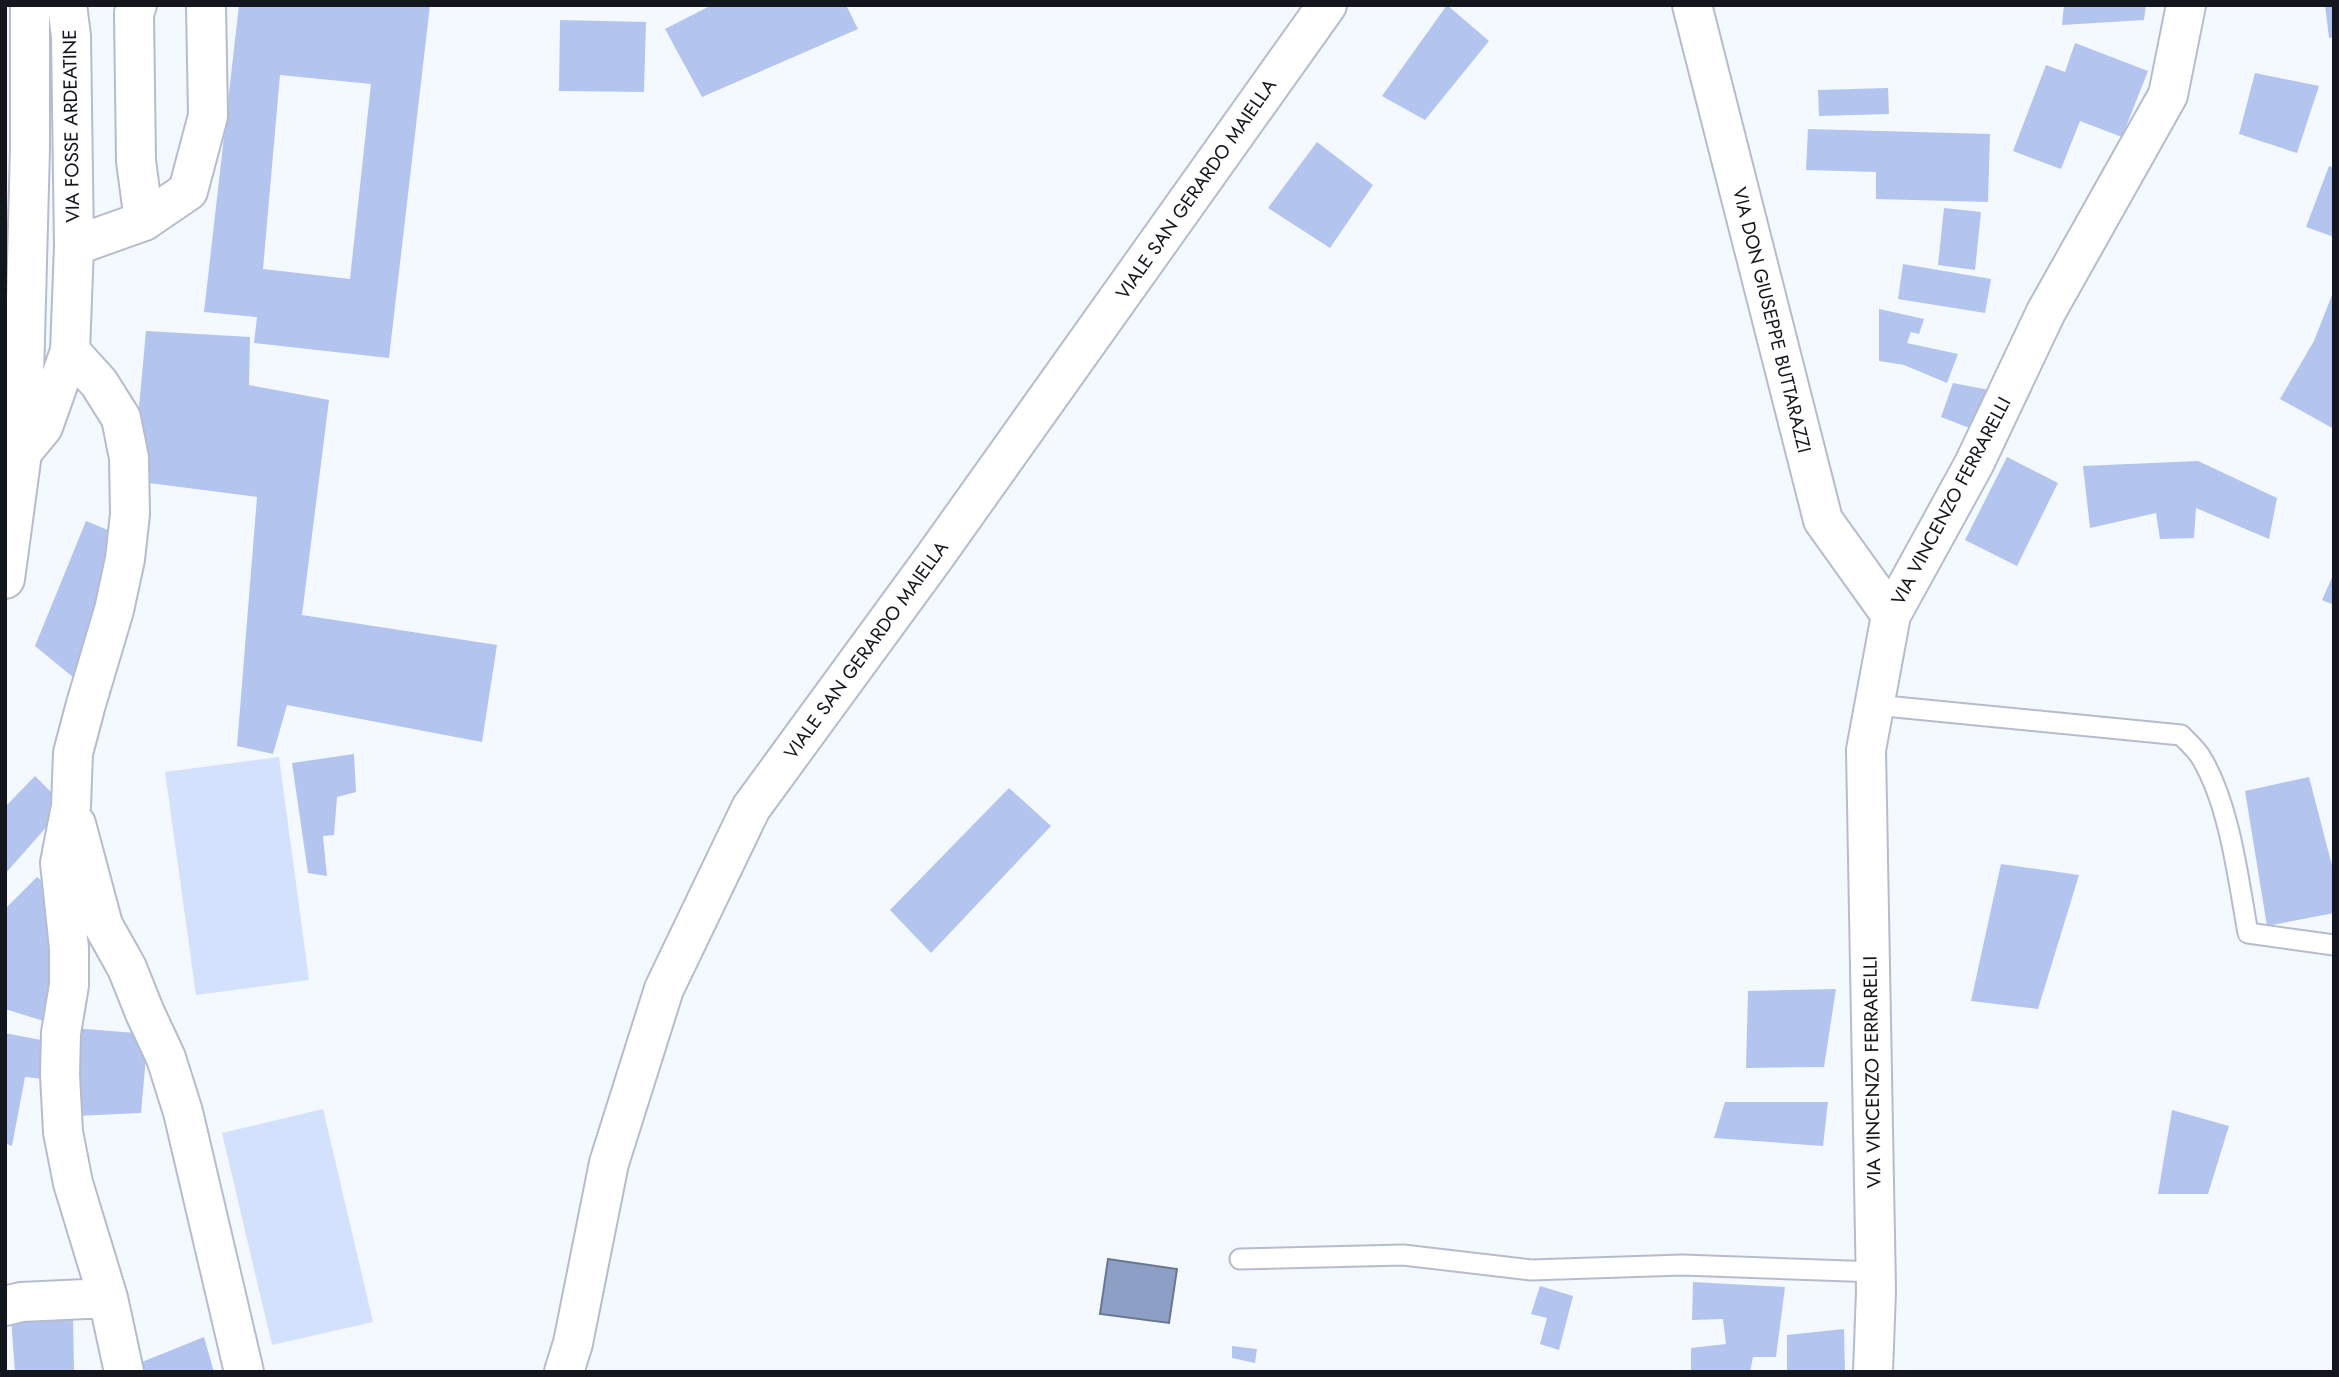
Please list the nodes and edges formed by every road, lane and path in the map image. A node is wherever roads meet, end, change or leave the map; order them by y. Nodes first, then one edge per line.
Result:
1 (30, 5) edge
2 (67, 5) edge
3 (137, 5) edge
4 (206, 5) edge
5 (1326, 5) edge
6 (1692, 5) edge
7 (2186, 5) edge
8 (144, 221) junction
9 (74, 246) junction
10 (70, 351) junction
11 (14, 451) edge
12 (5, 579) edge
13 (1891, 615) junction
14 (1875, 705) junction
15 (71, 806) junction
16 (2334, 945) edge
17 (1240, 1259) dead end
18 (1876, 1272) junction
19 (108, 1298) junction
20 (5, 1306) edge
21 (124, 1372) edge
22 (244, 1372) edge
23 (564, 1372) edge
24 (1873, 1372) edge

1 - 11 street
2 - 9 street, VIA FOSSE ARDEATINE
3 - 8 street
4 - 8 street
5 - 23 street, VIALE SAN GERARDO MAIELLA
6 - 13 street, VIA DON GIUSEPPE BUTTARAZZI
7 - 13 street, VIA VINCENZO FERRARELLI
8 - 9 street
9 - 10 street, VIA FOSSE ARDEATINE
10 - 11 street
10 - 15 street
11 - 12 street
13 - 14 street, VIA VINCENZO FERRARELLI
14 - 16 lane
14 - 18 street, VIA VINCENZO FERRARELLI
15 - 19 street
15 - 22 street
17 - 18 lane
18 - 24 street, VIA VINCENZO FERRARELLI
19 - 20 street
19 - 21 street

